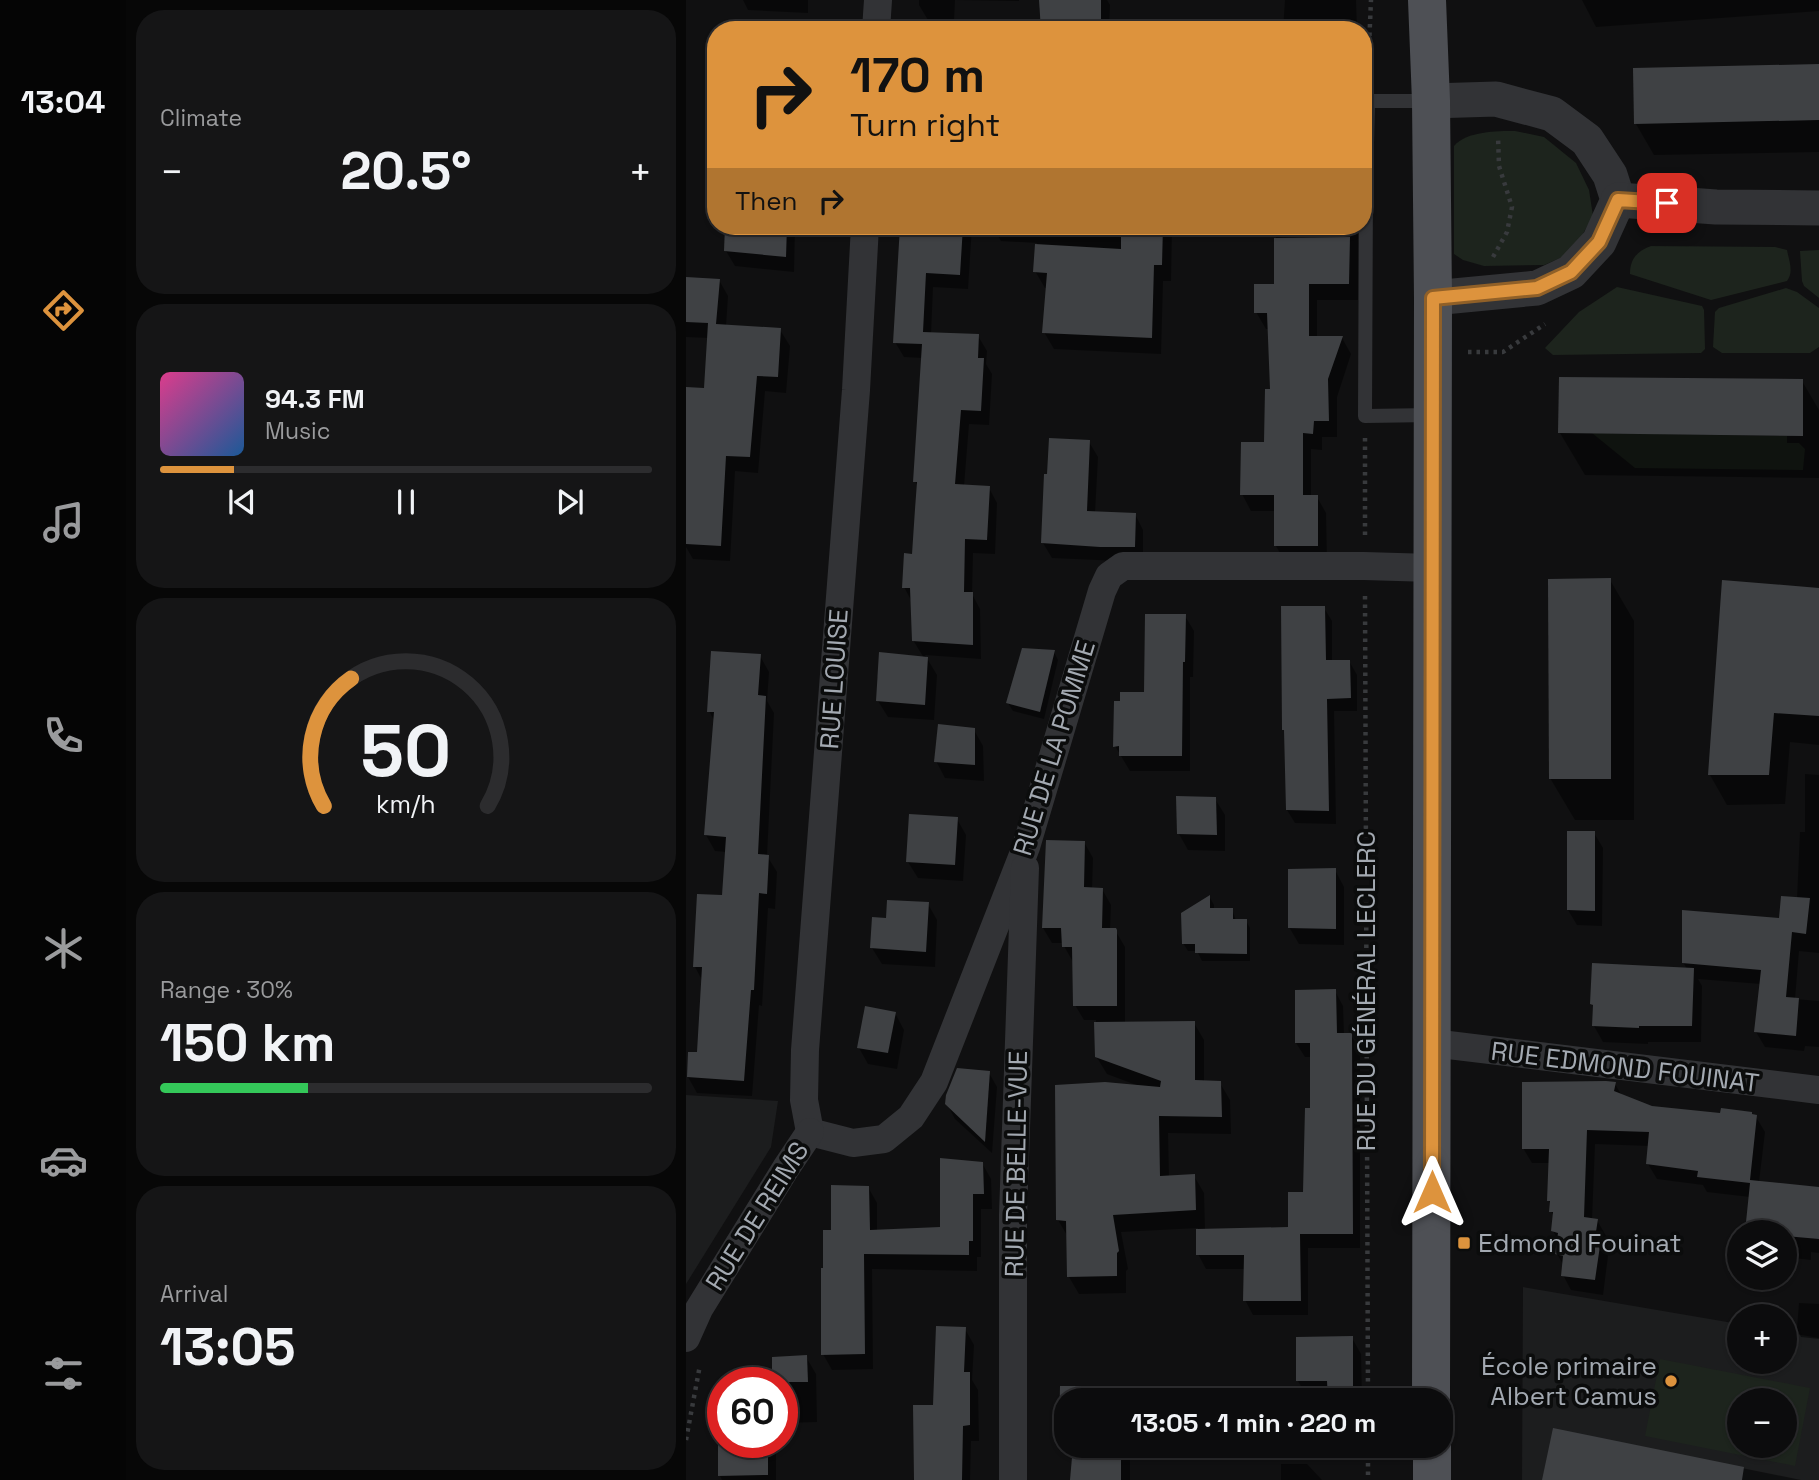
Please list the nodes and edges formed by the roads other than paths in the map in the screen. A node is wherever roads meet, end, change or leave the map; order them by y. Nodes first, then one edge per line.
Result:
1 (878, 0) edge
2 (1427, 0) edge
3 (877, 21) edge
4 (1372, 100) edge
5 (1431, 101) junction
6 (1618, 200) junction
7 (1819, 208) edge
8 (865, 235) edge
9 (1366, 235) edge
10 (1433, 298) junction
11 (1433, 415) junction
12 (1432, 568) junction
13 (1026, 848) junction
14 (1432, 1043) junction
15 (1819, 1090) edge
16 (810, 1132) junction
17 (686, 1338) edge
18 (1431, 1388) edge
19 (1432, 1458) edge
20 (1013, 1480) edge
21 (1432, 1480) edge

1 - 3 street
2 - 5 main road
4 - 5 lane
5 - 6 street
5 - 10 main road
6 - 7 street
6 - 10 street
8 - 16 street, RUE LOUISE
9 - 11 lane
10 - 11 main road
11 - 12 main road
12 - 13 street, RUE DE LA POMME
12 - 14 main road
13 - 16 street, RUE DE LA POMME
13 - 20 street, RUE DE BELLE-VUE
14 - 15 street, RUE EDMOND FOUINAT
14 - 18 main road
16 - 17 street, RUE DE REIMS
19 - 21 main road

